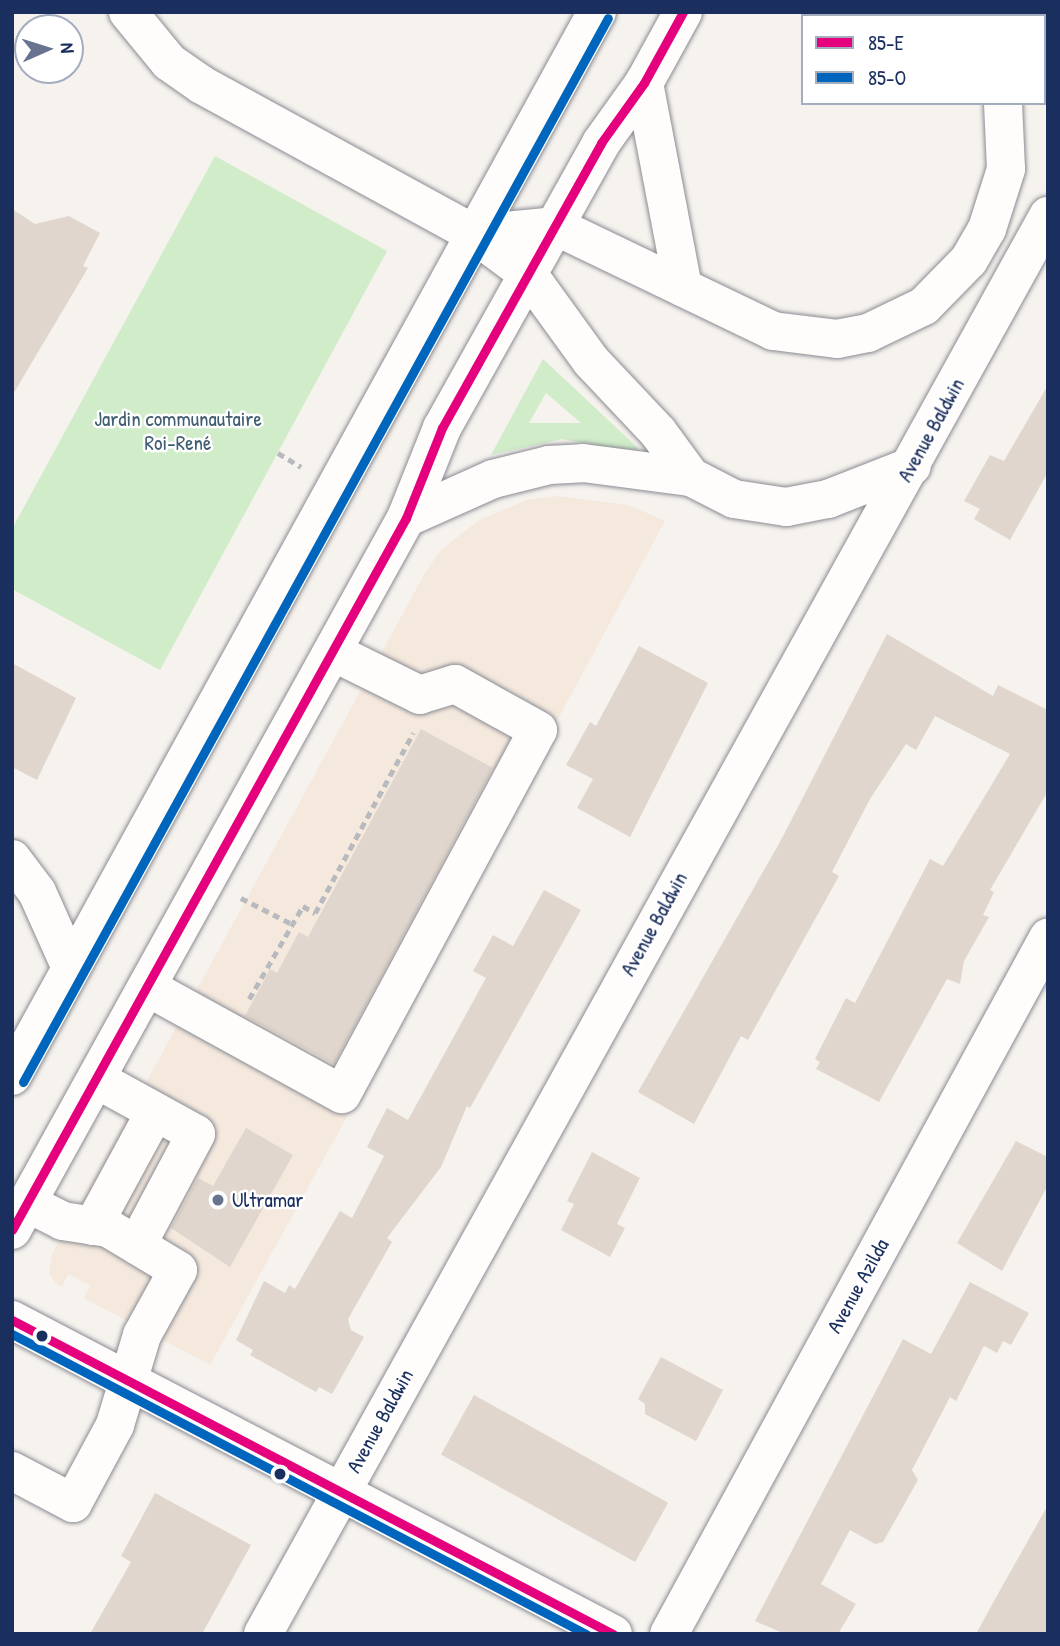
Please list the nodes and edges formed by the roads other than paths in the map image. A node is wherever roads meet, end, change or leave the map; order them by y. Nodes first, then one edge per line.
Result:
1 (128, 12) edge
2 (597, 12) edge
3 (683, 12) edge
4 (644, 83) junction
5 (1003, 105) edge
6 (1048, 216) edge
7 (555, 226) junction
8 (474, 234) junction
9 (528, 274) junction
10 (682, 287) junction
11 (912, 466) junction
12 (691, 477) junction
13 (406, 518) junction
14 (332, 652) junction
15 (12, 859) edge
16 (1048, 938) edge
17 (71, 968) junction
18 (147, 987) junction
19 (24, 1026) edge
20 (12, 1076) edge
21 (96, 1079) junction
22 (155, 1112) junction
23 (20, 1217) edge
24 (93, 1226) junction
25 (137, 1245) junction
26 (12, 1320) edge
27 (129, 1380) junction
28 (12, 1471) edge
29 (339, 1494) junction
30 (262, 1634) edge
31 (613, 1634) edge
32 (669, 1634) edge

1 - 8 street
2 - 8 street
3 - 4 street
4 - 7 street
4 - 10 street
5 - 10 street
6 - 11 street, Avenue Baldwin
7 - 8 street
7 - 9 street
7 - 10 street
8 - 9 street
8 - 17 street
9 - 12 street
9 - 13 street
11 - 12 street
11 - 29 street, Avenue Baldwin
12 - 13 street
13 - 14 street
14 - 18 street
14 - 18 street
15 - 17 street
16 - 32 street, Avenue Azilda
17 - 19 street
18 - 21 street
19 - 20 street
21 - 22 street
21 - 23 street
22 - 24 street
22 - 25 street
23 - 24 street
24 - 25 street
25 - 27 street
26 - 27 street
27 - 28 street
27 - 29 street
29 - 30 street, Avenue Baldwin
29 - 31 street

